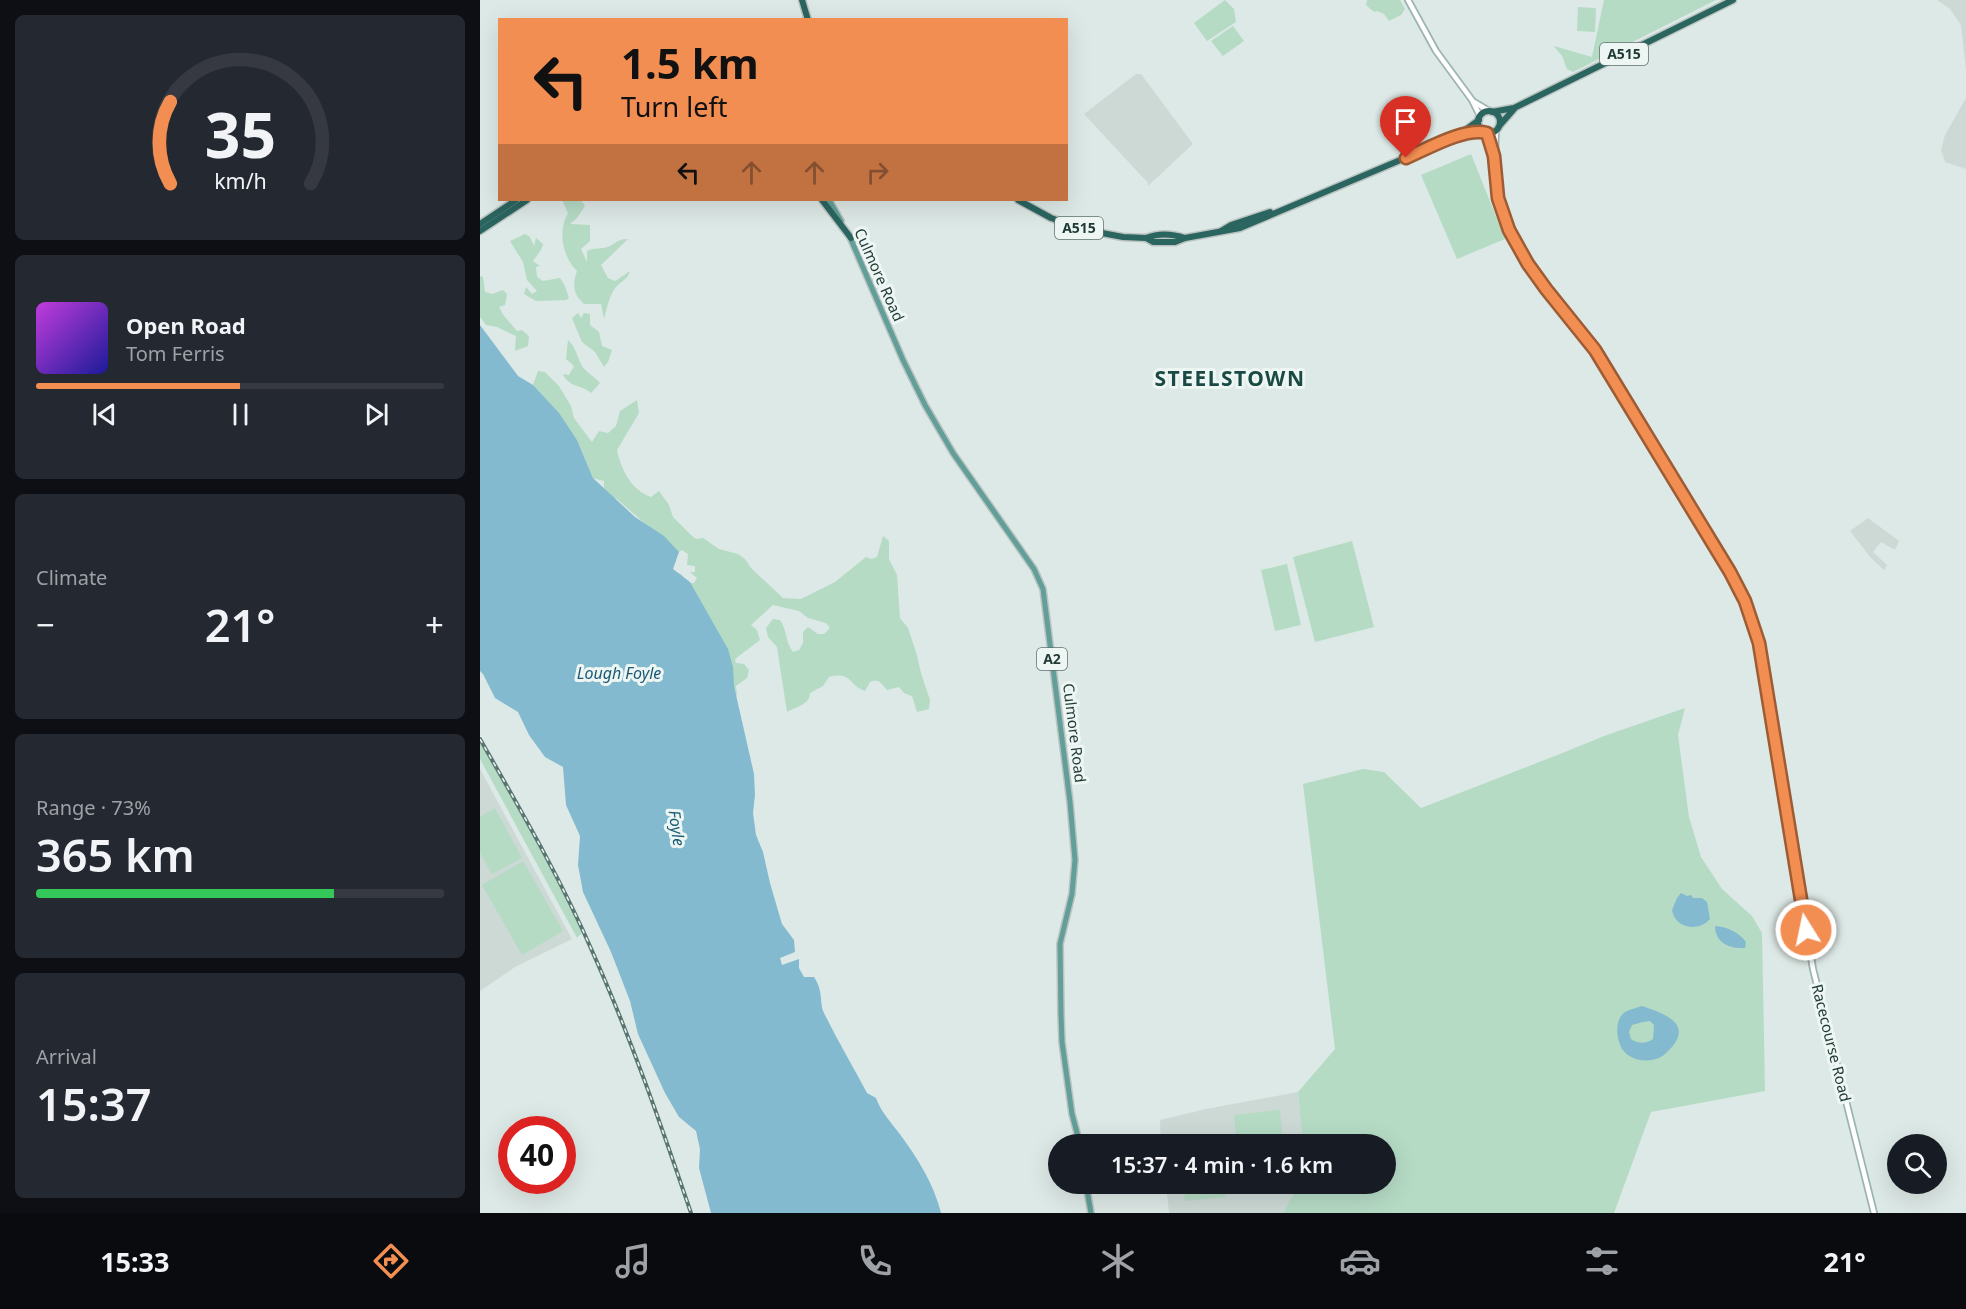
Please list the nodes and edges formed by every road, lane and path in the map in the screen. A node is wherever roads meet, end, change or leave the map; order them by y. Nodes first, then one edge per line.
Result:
1 (802, 0) edge
2 (1408, 0) edge
3 (1733, 0) edge
4 (807, 18) edge
5 (1472, 100) junction
6 (1514, 108) junction
7 (1490, 112) junction
8 (1480, 118) junction
9 (1498, 128) junction
10 (1485, 132) junction
11 (1458, 136) junction
12 (1494, 156) junction
13 (515, 201) edge
14 (525, 201) edge
15 (823, 201) edge
16 (830, 201) edge
17 (1020, 201) edge
18 (495, 217) junction
19 (480, 224) edge
20 (480, 231) edge
21 (851, 238) junction
22 (1077, 1134) edge
23 (1088, 1194) edge
24 (1091, 1213) edge
25 (1874, 1213) edge

1 - 4 highway
2 - 5 street
3 - 6 highway, A515
5 - 7 street
5 - 8 street
6 - 7 highway, A515
6 - 9 highway, A515
7 - 8 highway, A515
7 - 9 highway
8 - 10 highway
8 - 11 highway, A515
9 - 10 highway, A515
9 - 12 street, Racecourse Road
10 - 11 highway, A515
10 - 12 street, Racecourse Road
11 - 17 highway, A515
12 - 25 street, Racecourse Road
13 - 18 highway
14 - 18 highway
15 - 21 highway
16 - 21 main road, Culmore Road / A2
18 - 19 highway
18 - 20 highway
21 - 22 main road, Culmore Road / A2
23 - 24 main road

